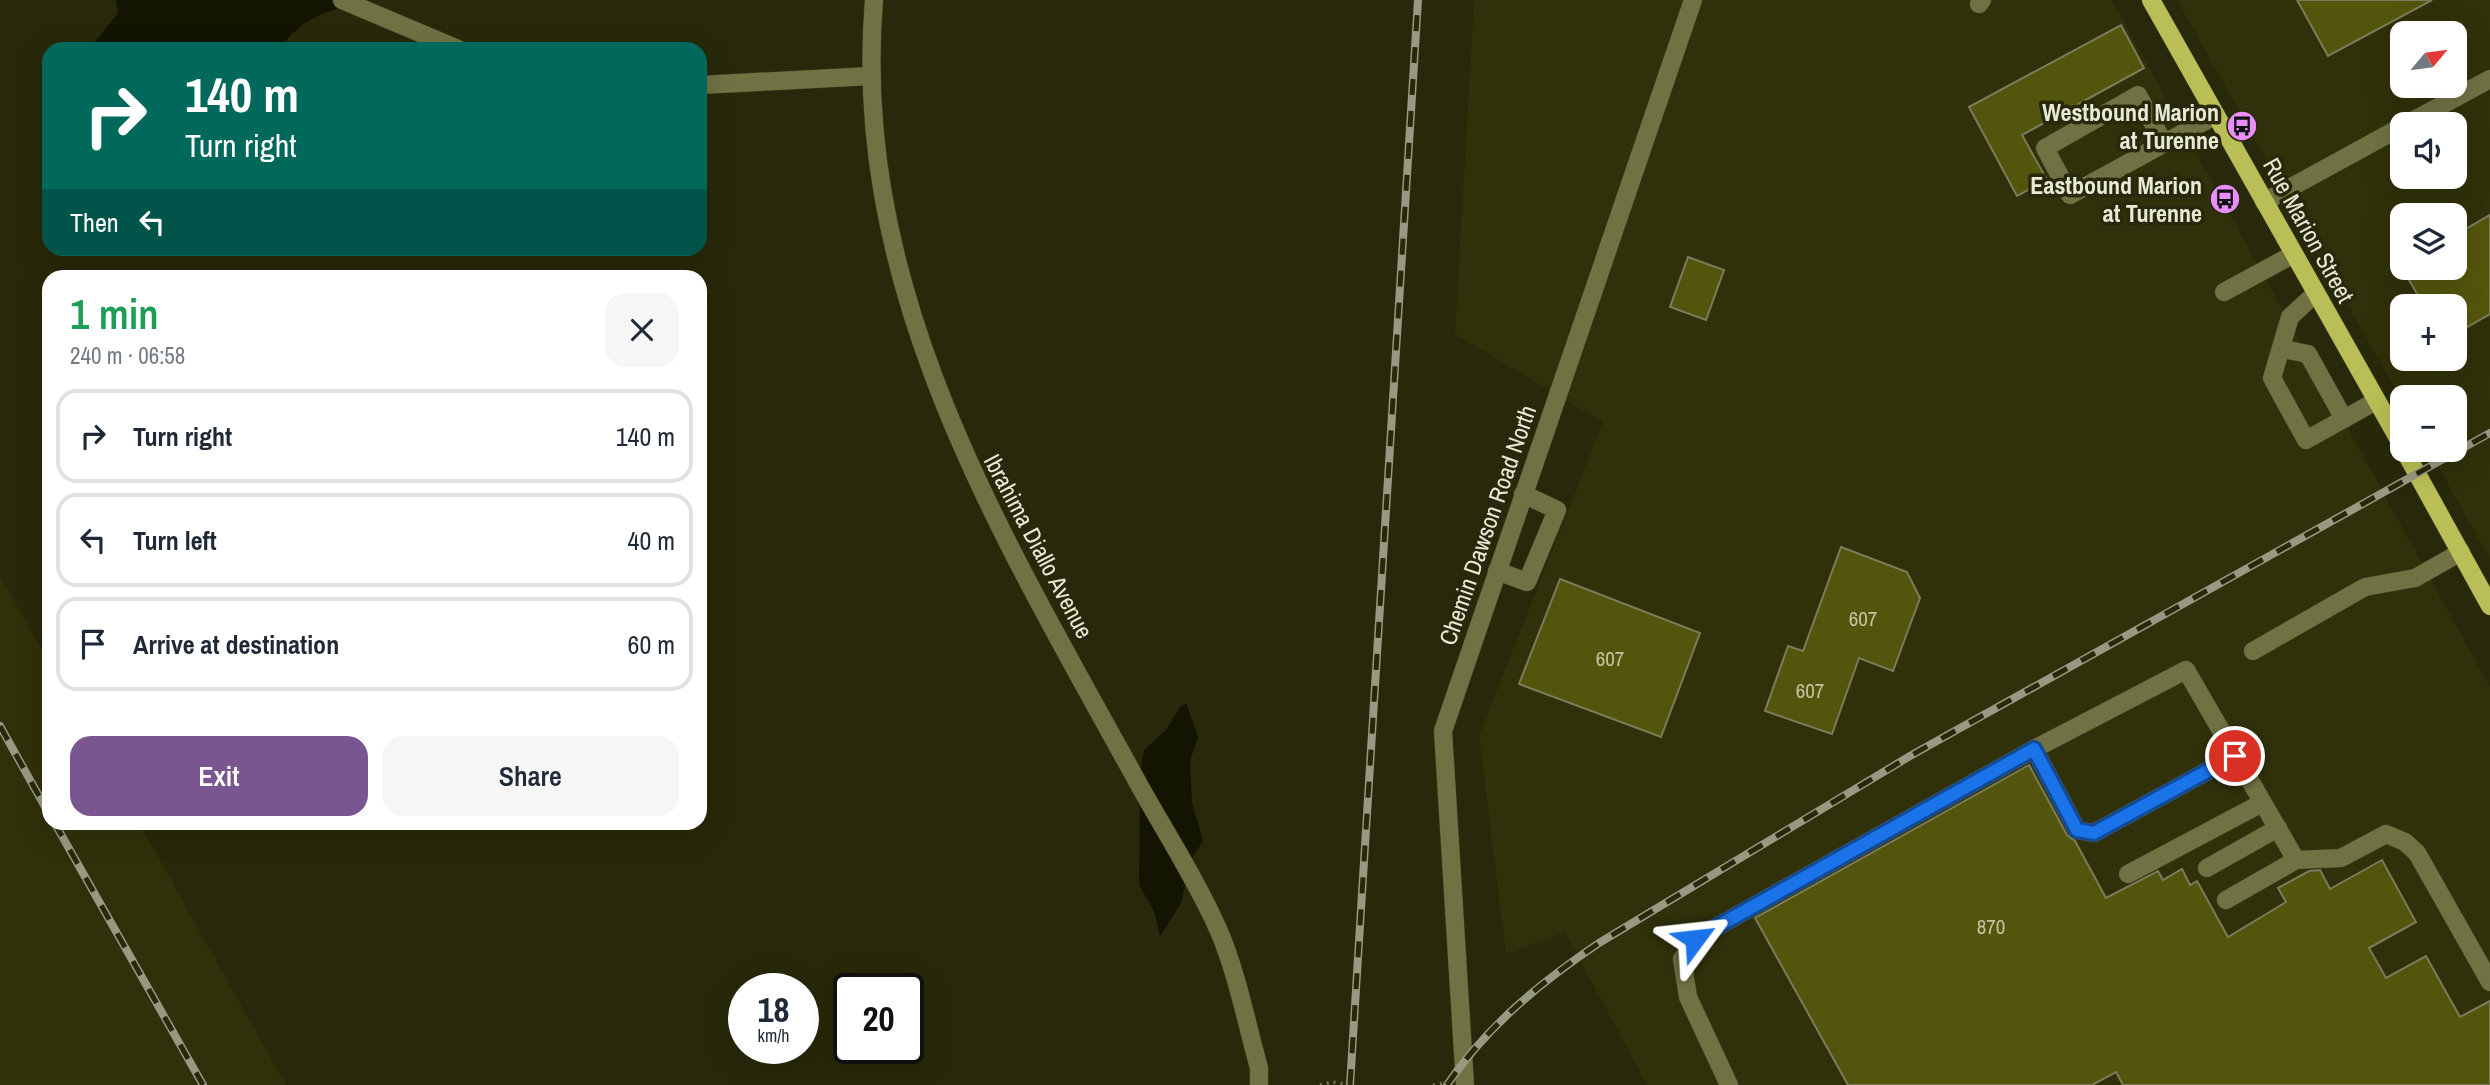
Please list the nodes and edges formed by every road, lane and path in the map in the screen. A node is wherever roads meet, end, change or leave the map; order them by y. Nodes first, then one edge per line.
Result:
1 (342, 0) edge
2 (874, 0) edge
3 (1693, 0) edge
4 (2151, 0) edge
5 (441, 42) edge
6 (871, 76) junction
7 (2490, 79) edge
8 (707, 85) edge
9 (2429, 112) edge
10 (2216, 115) junction
11 (2390, 133) edge
12 (2163, 142) junction
13 (2264, 202) junction
14 (2294, 254) junction
15 (2224, 292) dead end
16 (2316, 293) junction
17 (2283, 349) junction
18 (2376, 401) junction
19 (2344, 419) junction
20 (2390, 426) edge
21 (2410, 462) edge
22 (1523, 494) junction
23 (2461, 552) junction
24 (1497, 571) junction
25 (2490, 606) edge
26 (2253, 651) dead end
27 (2034, 749) junction
28 (2235, 756) junction
29 (2262, 803) junction
30 (2278, 828) junction
31 (2296, 860) junction
32 (2207, 868) dead end
33 (2129, 874) dead end
34 (2226, 900) dead end
35 (2490, 982) edge
36 (1259, 1085) edge
37 (1320, 1085) edge
38 (1351, 1085) edge
39 (1465, 1085) edge
40 (1729, 1085) edge

1 - 5 street
2 - 6 street, Ibrahima Diallo Avenue
3 - 22 street, Chemin Dawson Road North
4 - 10 main road, Rue Marion Street
6 - 8 street
6 - 36 street, Ibrahima Diallo Avenue
7 - 9 street
10 - 12 street
10 - 13 main road, Rue Marion Street
11 - 13 street
12 - 12 street
13 - 14 main road, Rue Marion Street
14 - 15 street
14 - 16 main road, Rue Marion Street
16 - 17 street
16 - 18 main road, Rue Marion Street
17 - 19 street
17 - 19 street
18 - 19 street
18 - 20 main road, Rue Marion Street
21 - 23 main road, Rue Marion Street
22 - 24 street, Chemin Dawson Road North
22 - 24 street
23 - 25 main road, Rue Marion Street
23 - 26 street
24 - 39 street, Chemin Dawson Road North
27 - 28 street
27 - 28 street
27 - 40 street
28 - 29 street
29 - 30 street
29 - 33 street
30 - 31 street
30 - 32 street
31 - 34 street
31 - 35 street
37 - 38 path

